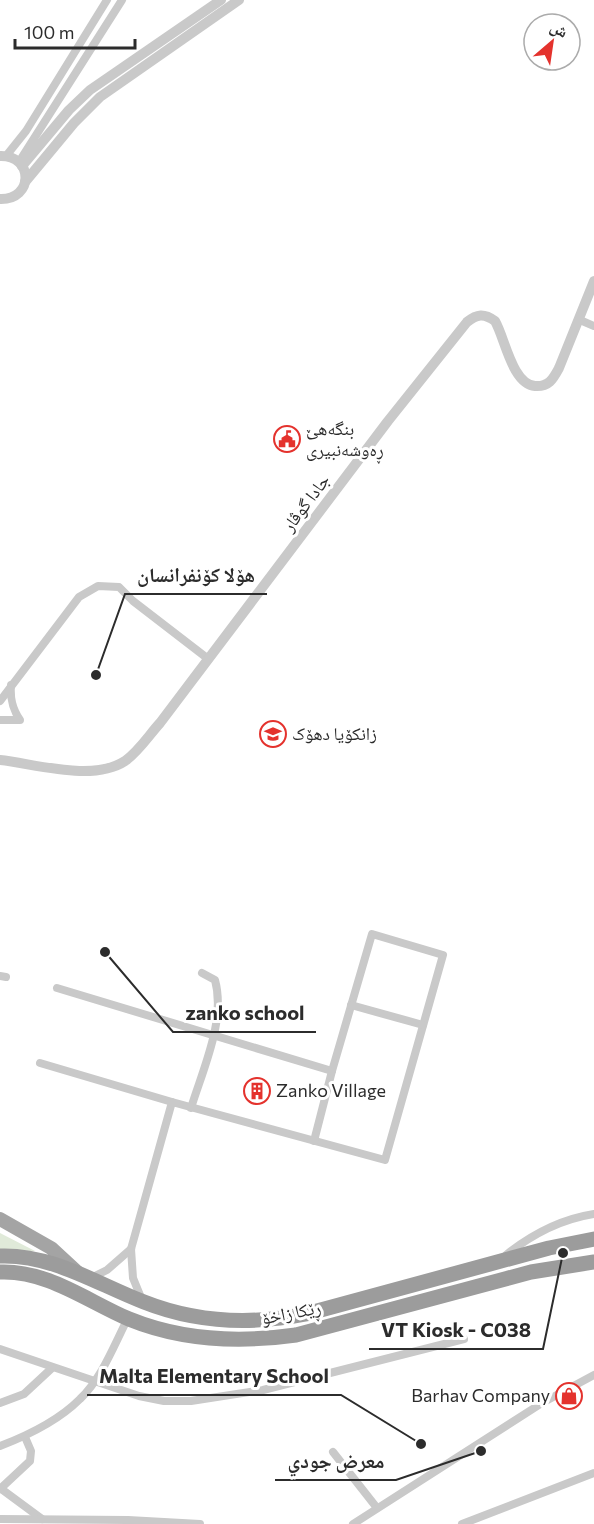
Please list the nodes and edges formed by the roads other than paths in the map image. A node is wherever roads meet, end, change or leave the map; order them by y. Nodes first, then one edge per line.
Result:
1 (107, 0) edge
2 (122, 0) edge
3 (221, 0) edge
4 (239, 0) edge
5 (3, 156) edge
6 (21, 164) junction
7 (25, 182) junction
8 (0, 199) edge
9 (594, 281) edge
10 (580, 320) junction
11 (594, 326) edge
12 (211, 656) junction
13 (11, 685) junction
14 (0, 700) edge
15 (0, 720) edge
16 (0, 760) edge
17 (202, 973) dead end
18 (57, 988) dead end
19 (351, 1005) junction
20 (423, 1025) junction
21 (213, 1035) junction
22 (40, 1063) dead end
23 (332, 1071) junction
24 (171, 1102) junction
25 (191, 1108) junction
26 (314, 1141) junction
27 (594, 1214) edge
28 (0, 1219) edge
29 (594, 1239) edge
30 (549, 1248) junction
31 (131, 1249) junction
32 (0, 1256) edge
33 (594, 1262) edge
34 (497, 1263) junction
35 (553, 1267) junction
36 (0, 1272) edge
37 (84, 1275) junction
38 (144, 1302) junction
39 (128, 1318) junction
40 (464, 1339) dead end
41 (0, 1349) edge
42 (52, 1368) junction
43 (594, 1376) edge
44 (94, 1381) junction
45 (0, 1403) edge
46 (25, 1437) junction
47 (0, 1446) edge
48 (333, 1452) dead end
49 (594, 1473) edge
50 (0, 1489) edge
51 (377, 1508) junction
52 (0, 1519) edge
53 (42, 1519) junction
54 (14, 1522) edge
55 (200, 1524) edge
56 (353, 1524) edge
57 (462, 1524) edge

1 - 5 street
2 - 6 street
3 - 6 street
4 - 7 street
5 - 6 street
6 - 7 street
7 - 8 street
9 - 10 street, جادا گوڤار
10 - 11 street
10 - 12 street, جادا گوڤار
12 - 13 street
12 - 16 street, جادا گوڤار
13 - 14 street
13 - 15 street
17 - 21 street
18 - 21 street
19 - 20 street
19 - 20 street
19 - 23 street
20 - 26 street
21 - 23 street
21 - 25 street
22 - 24 street
23 - 26 street
24 - 25 street
24 - 31 street
25 - 26 street
27 - 34 street
28 - 37 main road, ڕێکا زاخۆ
29 - 30 highway, ڕێکا زاخۆ
30 - 34 highway, ڕێکا زاخۆ
30 - 35 highway
31 - 37 street
31 - 38 street
32 - 37 highway, ڕێکا زاخۆ
33 - 35 highway, ڕێکا زاخۆ
34 - 38 highway, ڕێکا زاخۆ
35 - 39 highway, ڕێکا زاخۆ
36 - 39 highway, ڕێکا زاخۆ
37 - 38 highway, ڕێکا زاخۆ
39 - 44 street
40 - 44 street
41 - 42 street
42 - 44 street
42 - 45 street
43 - 51 street
44 - 46 street
46 - 47 street
46 - 50 street
48 - 51 street
49 - 57 street
50 - 53 street
51 - 56 street
52 - 54 street
53 - 54 street
53 - 55 street

